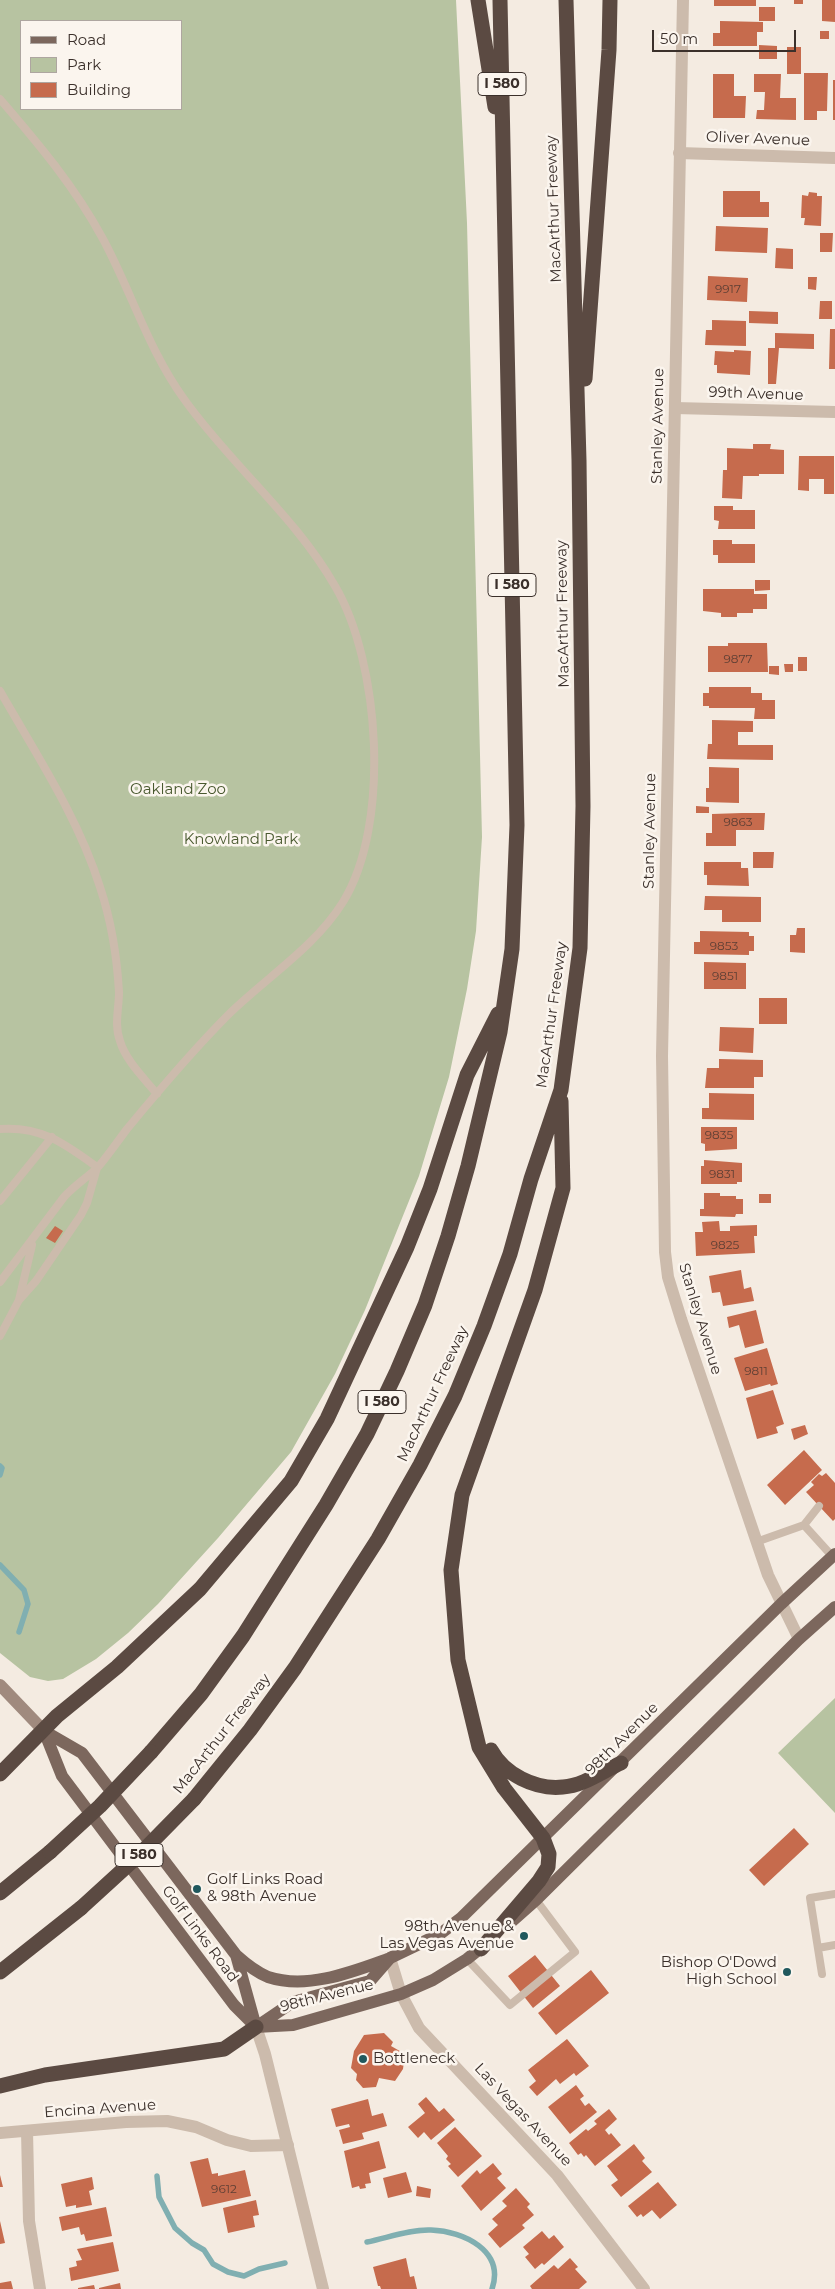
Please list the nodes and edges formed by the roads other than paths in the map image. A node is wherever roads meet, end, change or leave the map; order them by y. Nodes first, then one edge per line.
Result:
1 (478, 0) edge
2 (500, 0) edge
3 (566, 0) edge
4 (610, 0) edge
5 (683, 0) edge
6 (0, 99) edge
7 (679, 153) junction
8 (835, 158) edge
9 (504, 169) junction
10 (675, 408) junction
11 (835, 412) edge
12 (579, 460) junction
13 (0, 691) edge
14 (504, 1001) junction
15 (561, 1090) junction
16 (157, 1094) junction
17 (0, 1129) edge
18 (52, 1137) junction
19 (97, 1167) junction
20 (0, 1201) edge
21 (34, 1238) junction
22 (0, 1282) edge
23 (19, 1300) junction
24 (0, 1336) edge
25 (819, 1506) dead end
26 (804, 1525) junction
27 (756, 1542) junction
28 (834, 1555) edge
29 (781, 1604) junction
30 (835, 1607) edge
31 (799, 1639) junction
32 (1, 1687) edge
33 (474, 1721) junction
34 (44, 1731) junction
35 (621, 1763) junction
36 (0, 1774) edge
37 (543, 1838) junction
38 (0, 1893) edge
39 (835, 1894) edge
40 (536, 1900) junction
41 (835, 1945) edge
42 (818, 1948) junction
43 (481, 1949) junction
44 (236, 1955) junction
45 (390, 1958) junction
46 (467, 1959) junction
47 (0, 1972) edge
48 (822, 1974) dead end
49 (401, 1994) junction
50 (256, 2027) junction
51 (0, 2086) edge
52 (27, 2131) junction
53 (0, 2133) edge
54 (288, 2145) junction
55 (40, 2289) edge
56 (323, 2289) edge
57 (644, 2289) edge

1 - 9 highway
2 - 9 highway, I 580
3 - 12 highway, MacArthur Freeway / I 580
4 - 12 highway
5 - 7 street, Stanley Avenue
6 - 16 lane
7 - 8 street, Oliver Avenue
7 - 10 street, Stanley Avenue
9 - 14 highway, I 580
10 - 11 street, 99th Avenue
10 - 27 street, Stanley Avenue
12 - 15 highway, MacArthur Freeway / I 580
13 - 16 lane
14 - 34 highway
14 - 38 highway, I 580, bridge
15 - 33 highway
15 - 47 highway, MacArthur Freeway / I 580, bridge
16 - 19 lane
17 - 18 lane
18 - 19 lane
18 - 20 lane
19 - 21 lane
19 - 23 lane
21 - 22 lane
21 - 23 lane
23 - 24 lane
25 - 26 lane
26 - 27 lane
26 - 28 lane
27 - 29 street, Stanley Avenue
28 - 29 main road, 98th Avenue
29 - 31 street, Stanley Avenue
29 - 35 main road, 98th Avenue
30 - 31 main road, 98th Avenue
31 - 40 main road, 98th Avenue
32 - 34 main road, Golf Links Road
33 - 35 highway
33 - 37 highway
34 - 36 highway
34 - 44 main road, Golf Links Road
34 - 50 main road, Golf Links Road
35 - 37 main road, 98th Avenue
37 - 43 highway
37 - 45 main road, 98th Avenue
39 - 42 lane
40 - 43 main road, 98th Avenue
40 - 46 lane
41 - 42 lane
42 - 48 lane
43 - 46 main road, 98th Avenue
44 - 45 main road
44 - 50 main road, Golf Links Road
45 - 49 street, Las Vegas Avenue
45 - 50 main road, 98th Avenue
46 - 49 main road, 98th Avenue
49 - 50 main road, 98th Avenue
49 - 57 street, Las Vegas Avenue
50 - 51 highway
50 - 54 street, Golf Links Road
52 - 53 street, Encina Avenue
52 - 54 street, Encina Avenue
52 - 55 street
54 - 56 street, Golf Links Road

